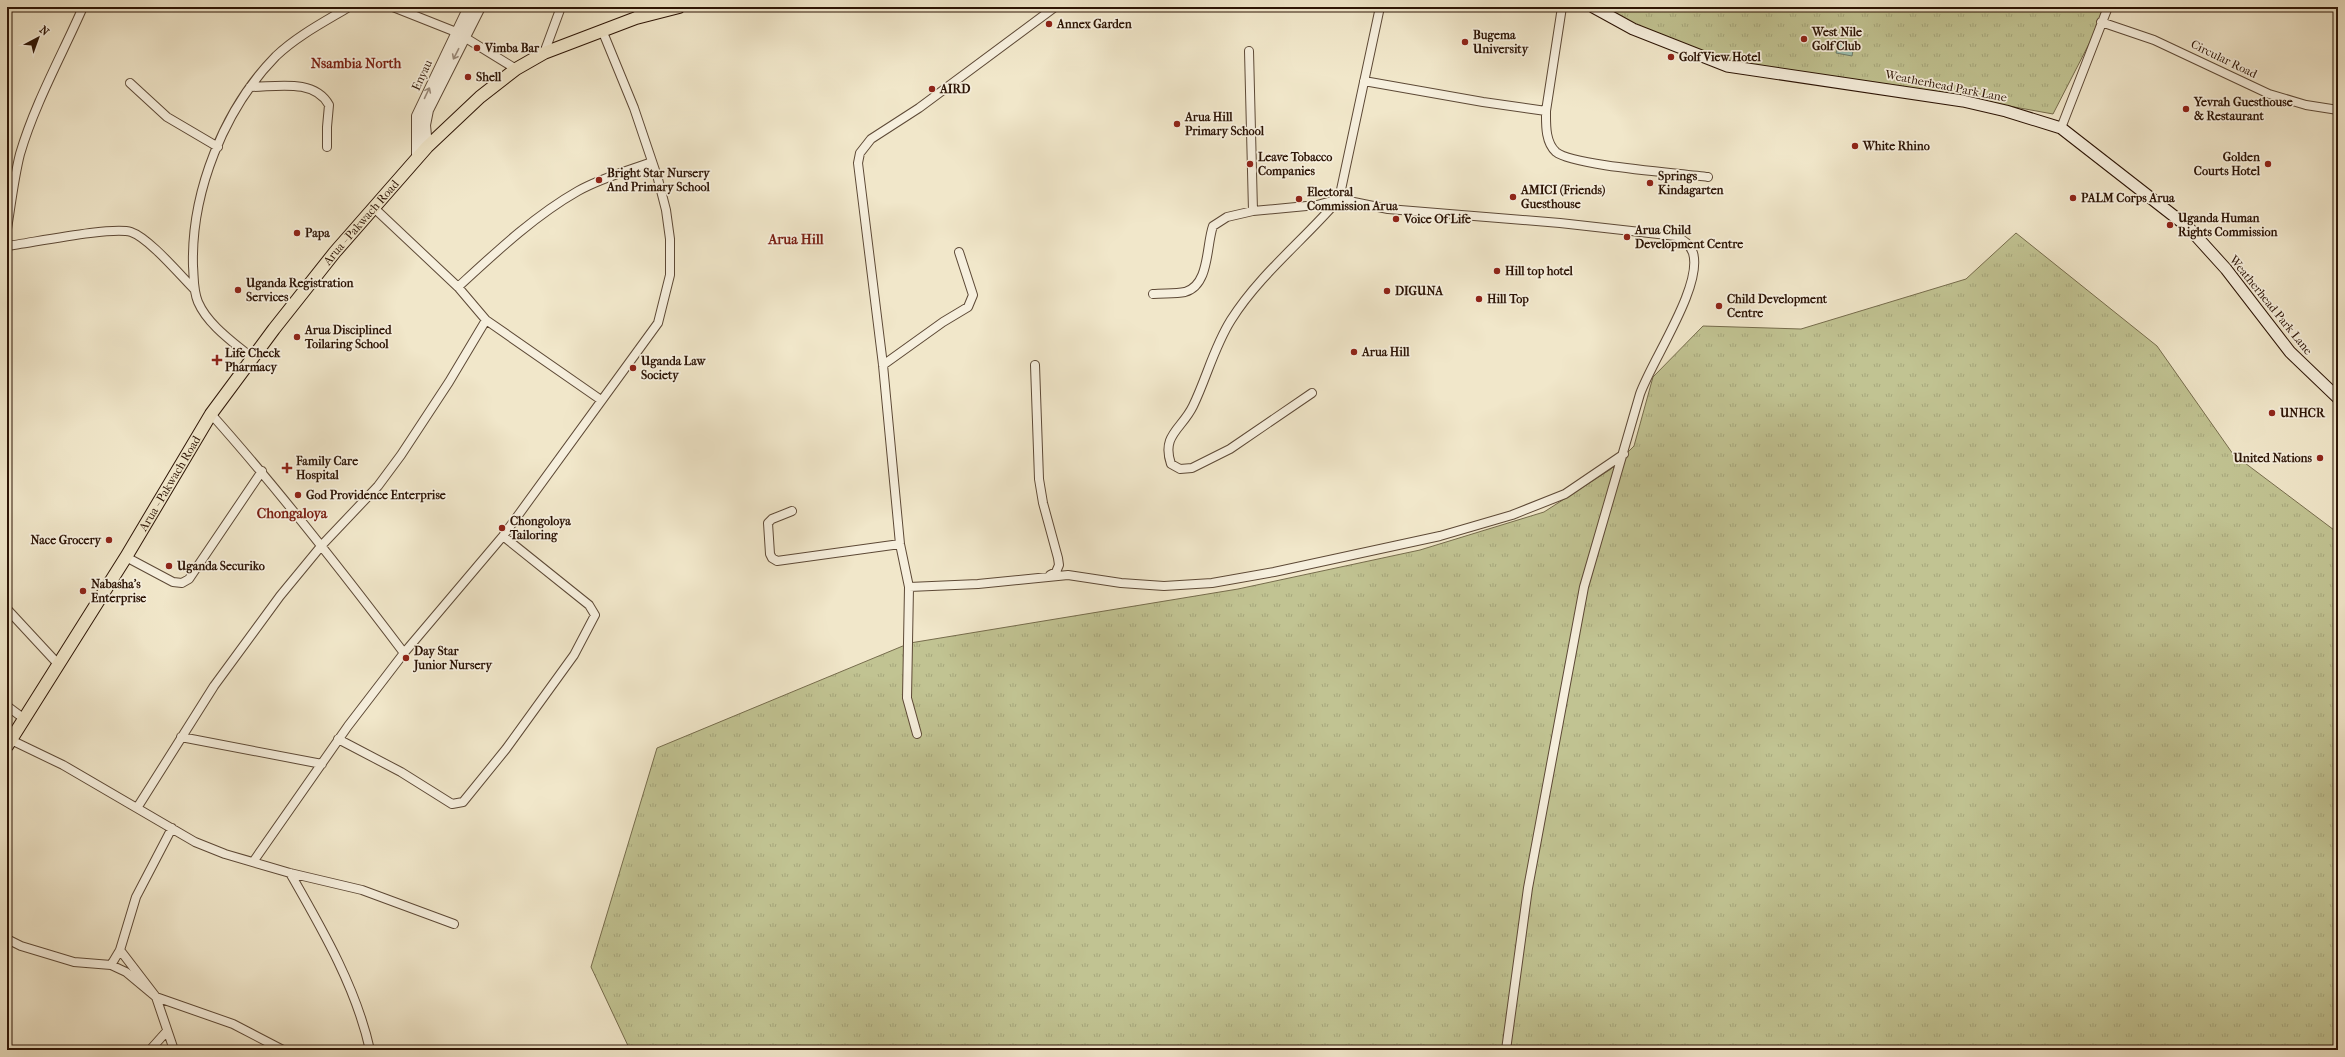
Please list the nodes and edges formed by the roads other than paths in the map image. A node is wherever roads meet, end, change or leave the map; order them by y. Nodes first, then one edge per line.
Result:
1 (83, 7) edge
2 (349, 7) edge
3 (393, 7) edge
4 (469, 7) edge
5 (480, 7) edge
6 (561, 7) edge
7 (642, 7) edge
8 (679, 7) edge
9 (1055, 7) edge
10 (1380, 7) edge
11 (1562, 7) edge
12 (1593, 7) edge
13 (2108, 7) edge
14 (636, 18) junction
15 (2101, 22) junction
16 (602, 30) junction
17 (461, 35) junction
18 (1248, 51) dead end
19 (544, 53) junction
20 (516, 69) junction
21 (1364, 81) junction
22 (130, 83) dead end
23 (250, 87) junction
24 (2338, 110) edge
25 (1546, 111) junction
26 (2061, 128) junction
27 (218, 147) junction
28 (327, 147) dead end
29 (427, 147) junction
30 (417, 158) junction
31 (652, 162) junction
32 (1708, 177) dead end
33 (1339, 199) junction
34 (373, 207) junction
35 (1253, 211) junction
36 (7, 229) edge
37 (7, 246) edge
38 (959, 252) dead end
39 (458, 287) junction
40 (194, 289) junction
41 (1153, 294) dead end
42 (486, 320) junction
43 (252, 358) junction
44 (883, 365) junction
45 (1035, 365) dead end
46 (1312, 393) dead end
47 (2338, 398) edge
48 (601, 400) junction
49 (211, 414) junction
50 (1624, 454) junction
51 (262, 471) junction
52 (792, 511) dead end
53 (503, 536) junction
54 (900, 544) junction
55 (322, 545) junction
56 (126, 557) junction
57 (1050, 575) junction
58 (909, 587) junction
59 (7, 609) edge
60 (404, 652) junction
61 (58, 664) junction
62 (7, 706) edge
63 (23, 718) junction
64 (917, 734) dead end
65 (181, 737) junction
66 (338, 739) junction
67 (9, 743) edge
68 (322, 764) junction
69 (137, 808) junction
70 (172, 828) junction
71 (253, 862) junction
72 (290, 873) junction
73 (454, 924) dead end
74 (7, 939) edge
75 (120, 950) junction
76 (111, 965) junction
77 (156, 997) junction
78 (167, 1031) junction
79 (150, 1050) edge
80 (174, 1050) edge
81 (283, 1050) edge
82 (370, 1050) edge
83 (1506, 1050) edge

1 - 36 street
2 - 23 street
3 - 17 street
4 - 17 street, Enyau
5 - 17 street, Enyau
6 - 19 street
7 - 14 street
8 - 14 main road, Arua - Pakwach Road
9 - 44 street
10 - 21 street
11 - 25 street
12 - 26 main road, Weatherhead Park Lane
13 - 15 street
14 - 16 main road, Arua - Pakwach Road
15 - 24 street, Circular Road
15 - 26 street
16 - 19 main road, Arua - Pakwach Road
16 - 31 street
17 - 20 street
17 -> 29 street, Enyau
30 -> 17 street, Enyau
18 - 35 street
19 - 20 main road, Arua - Pakwach Road
20 - 29 main road, Arua - Pakwach Road
21 - 25 street
21 - 33 street
22 - 27 street
23 - 27 street
23 - 28 street
25 - 32 street
26 - 47 main road, Weatherhead Park Lane
27 - 40 street
29 - 30 main road, Arua - Pakwach Road
30 - 34 main road, Arua - Pakwach Road
31 - 39 street
31 - 48 street
33 - 35 street
33 - 46 street
33 - 50 street
34 - 39 street
34 - 43 main road, Arua - Pakwach Road
35 - 41 street
37 - 40 street
38 - 44 street
39 - 42 street
40 - 43 street
42 - 48 street
42 - 55 street
43 - 49 main road, Arua - Pakwach Road
44 - 54 street
45 - 57 street
48 - 53 street
49 - 51 street
49 - 56 main road, Arua - Pakwach Road
50 - 57 street
50 - 83 street
51 - 55 street
51 - 56 street
52 - 54 street
53 - 60 street
53 - 66 street
54 - 58 street
55 - 60 street
55 - 65 street
56 - 61 main road, Arua - Pakwach Road
57 - 58 street
58 - 64 street
59 - 61 street
60 - 66 street
61 - 63 main road, Arua - Pakwach Road
62 - 63 street
63 - 67 main road, Arua - Pakwach Road
65 - 68 street
65 - 69 street
66 - 68 street
67 - 69 street
68 - 71 street
69 - 70 street
70 - 71 street
70 - 75 street
71 - 72 street
72 - 73 street
72 - 82 street
74 - 76 street
75 - 76 street
75 - 77 street
76 - 77 street
77 - 78 street
77 - 81 street
78 - 79 street
78 - 80 street

